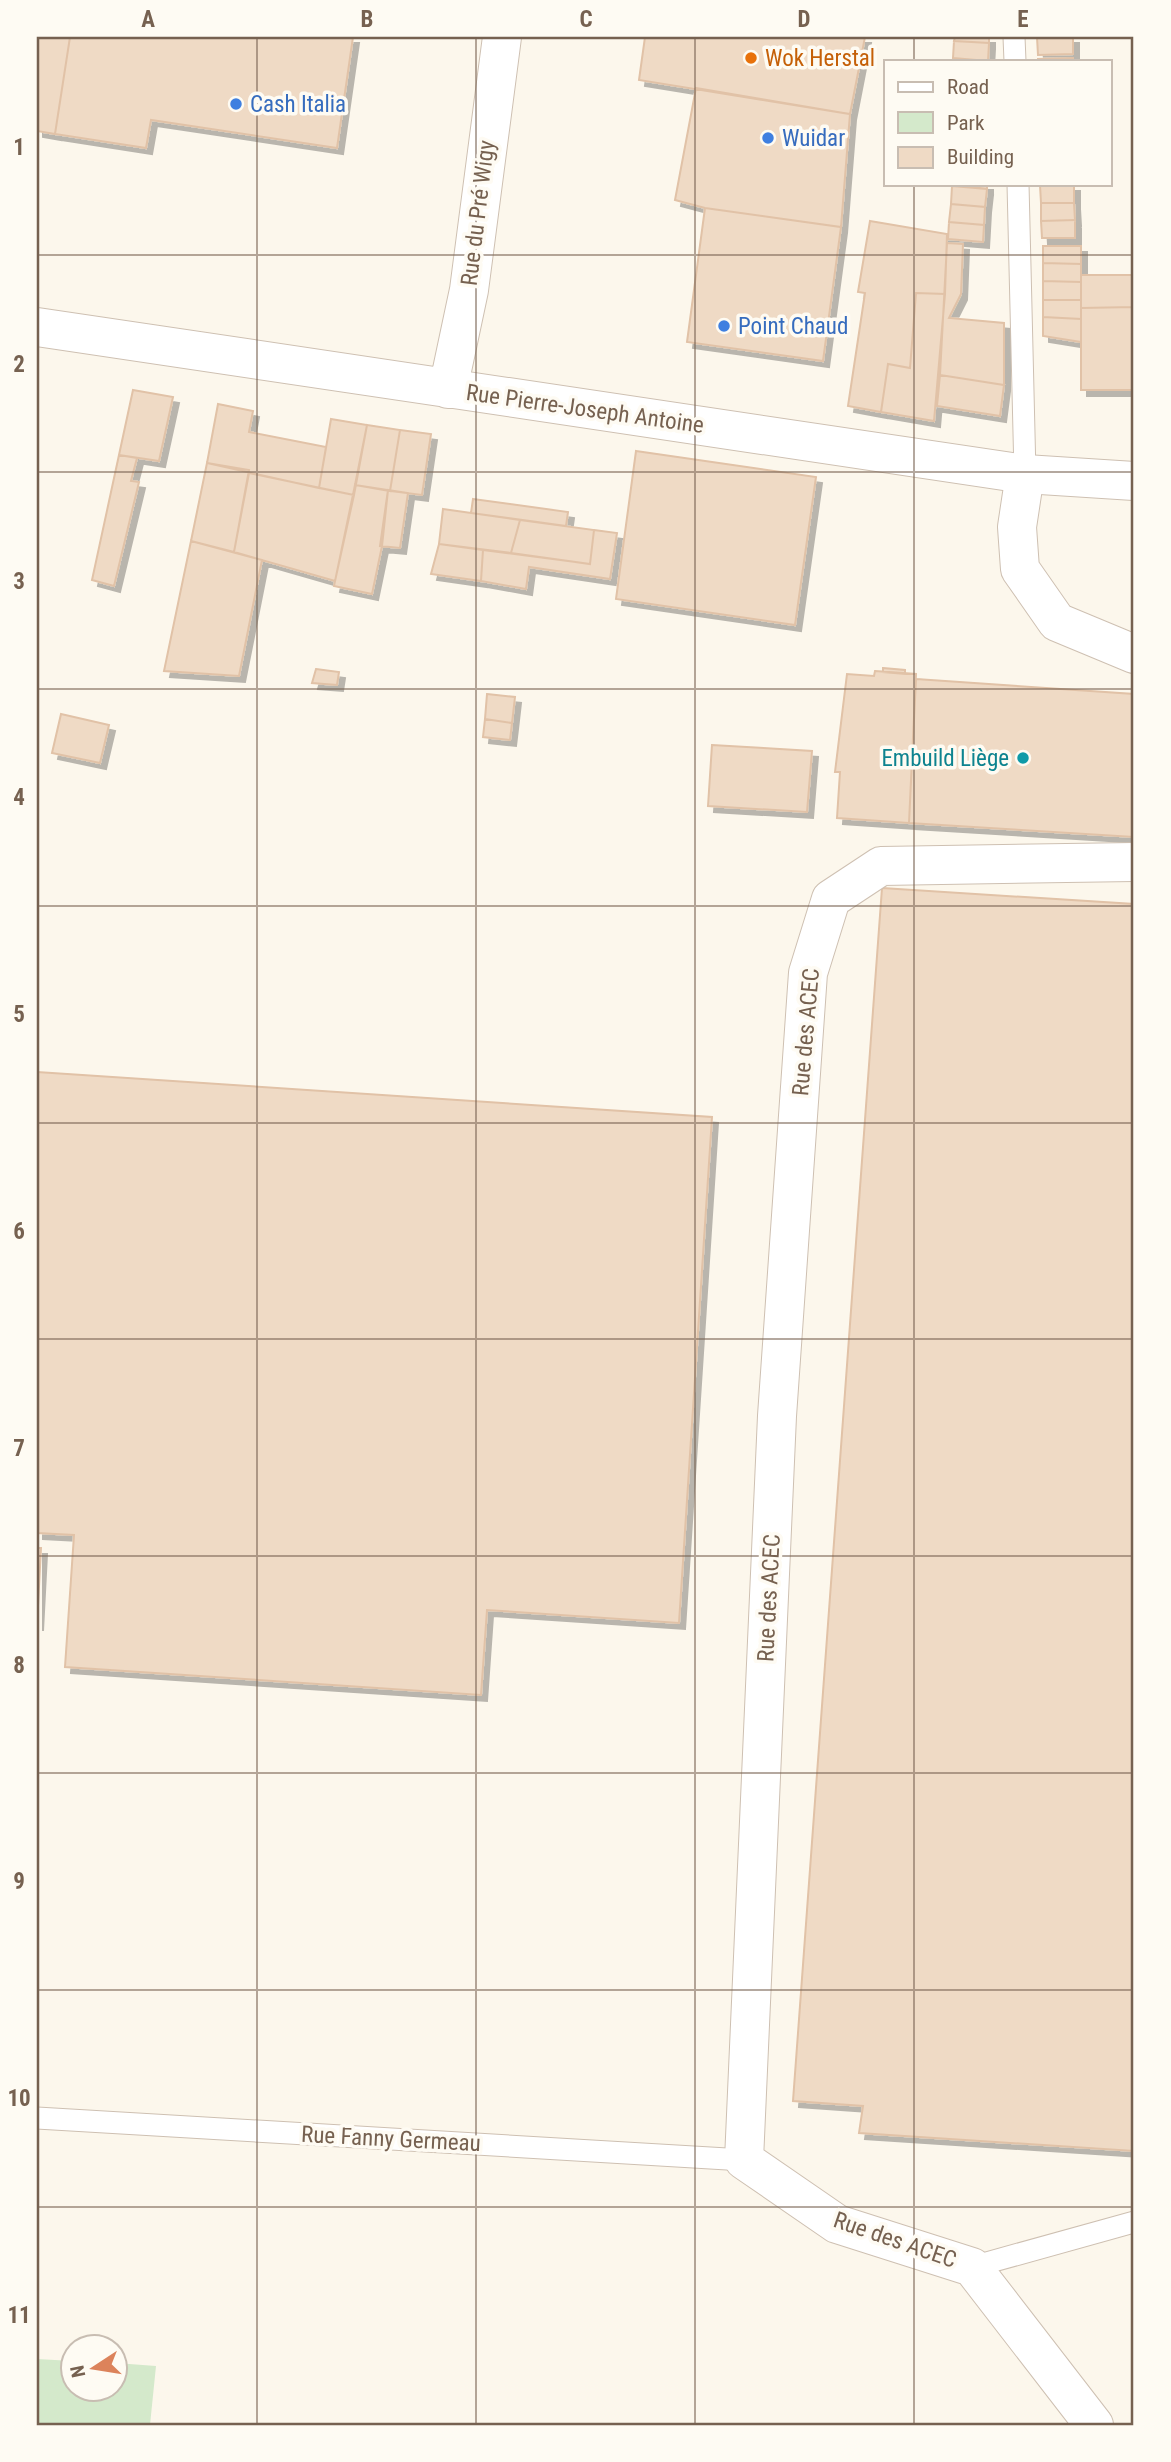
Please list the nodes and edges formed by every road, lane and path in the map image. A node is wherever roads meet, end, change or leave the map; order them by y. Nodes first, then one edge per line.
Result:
1 (502, 37) edge
2 (1014, 37) edge
3 (1015, 60) edge
4 (1018, 186) edge
5 (37, 327) edge
6 (448, 389) junction
7 (1025, 474) junction
8 (1134, 481) edge
9 (1134, 654) edge
10 (1134, 862) edge
11 (37, 2118) edge
12 (744, 2160) junction
13 (1134, 2222) edge
14 (972, 2267) junction
15 (1094, 2425) edge

1 - 6 street, Rue du Pré Wigy
2 - 3 lane
4 - 7 lane
5 - 6 street, Rue Pierre-Joseph Antoine
6 - 7 street, Rue Pierre-Joseph Antoine
7 - 8 street, Rue Pierre-Joseph Antoine
7 - 9 street
10 - 12 street, Rue des ACEC
11 - 12 lane, Rue Fanny Germeau
12 - 14 street, Rue des ACEC
13 - 14 lane
14 - 15 street, Rue des ACEC

